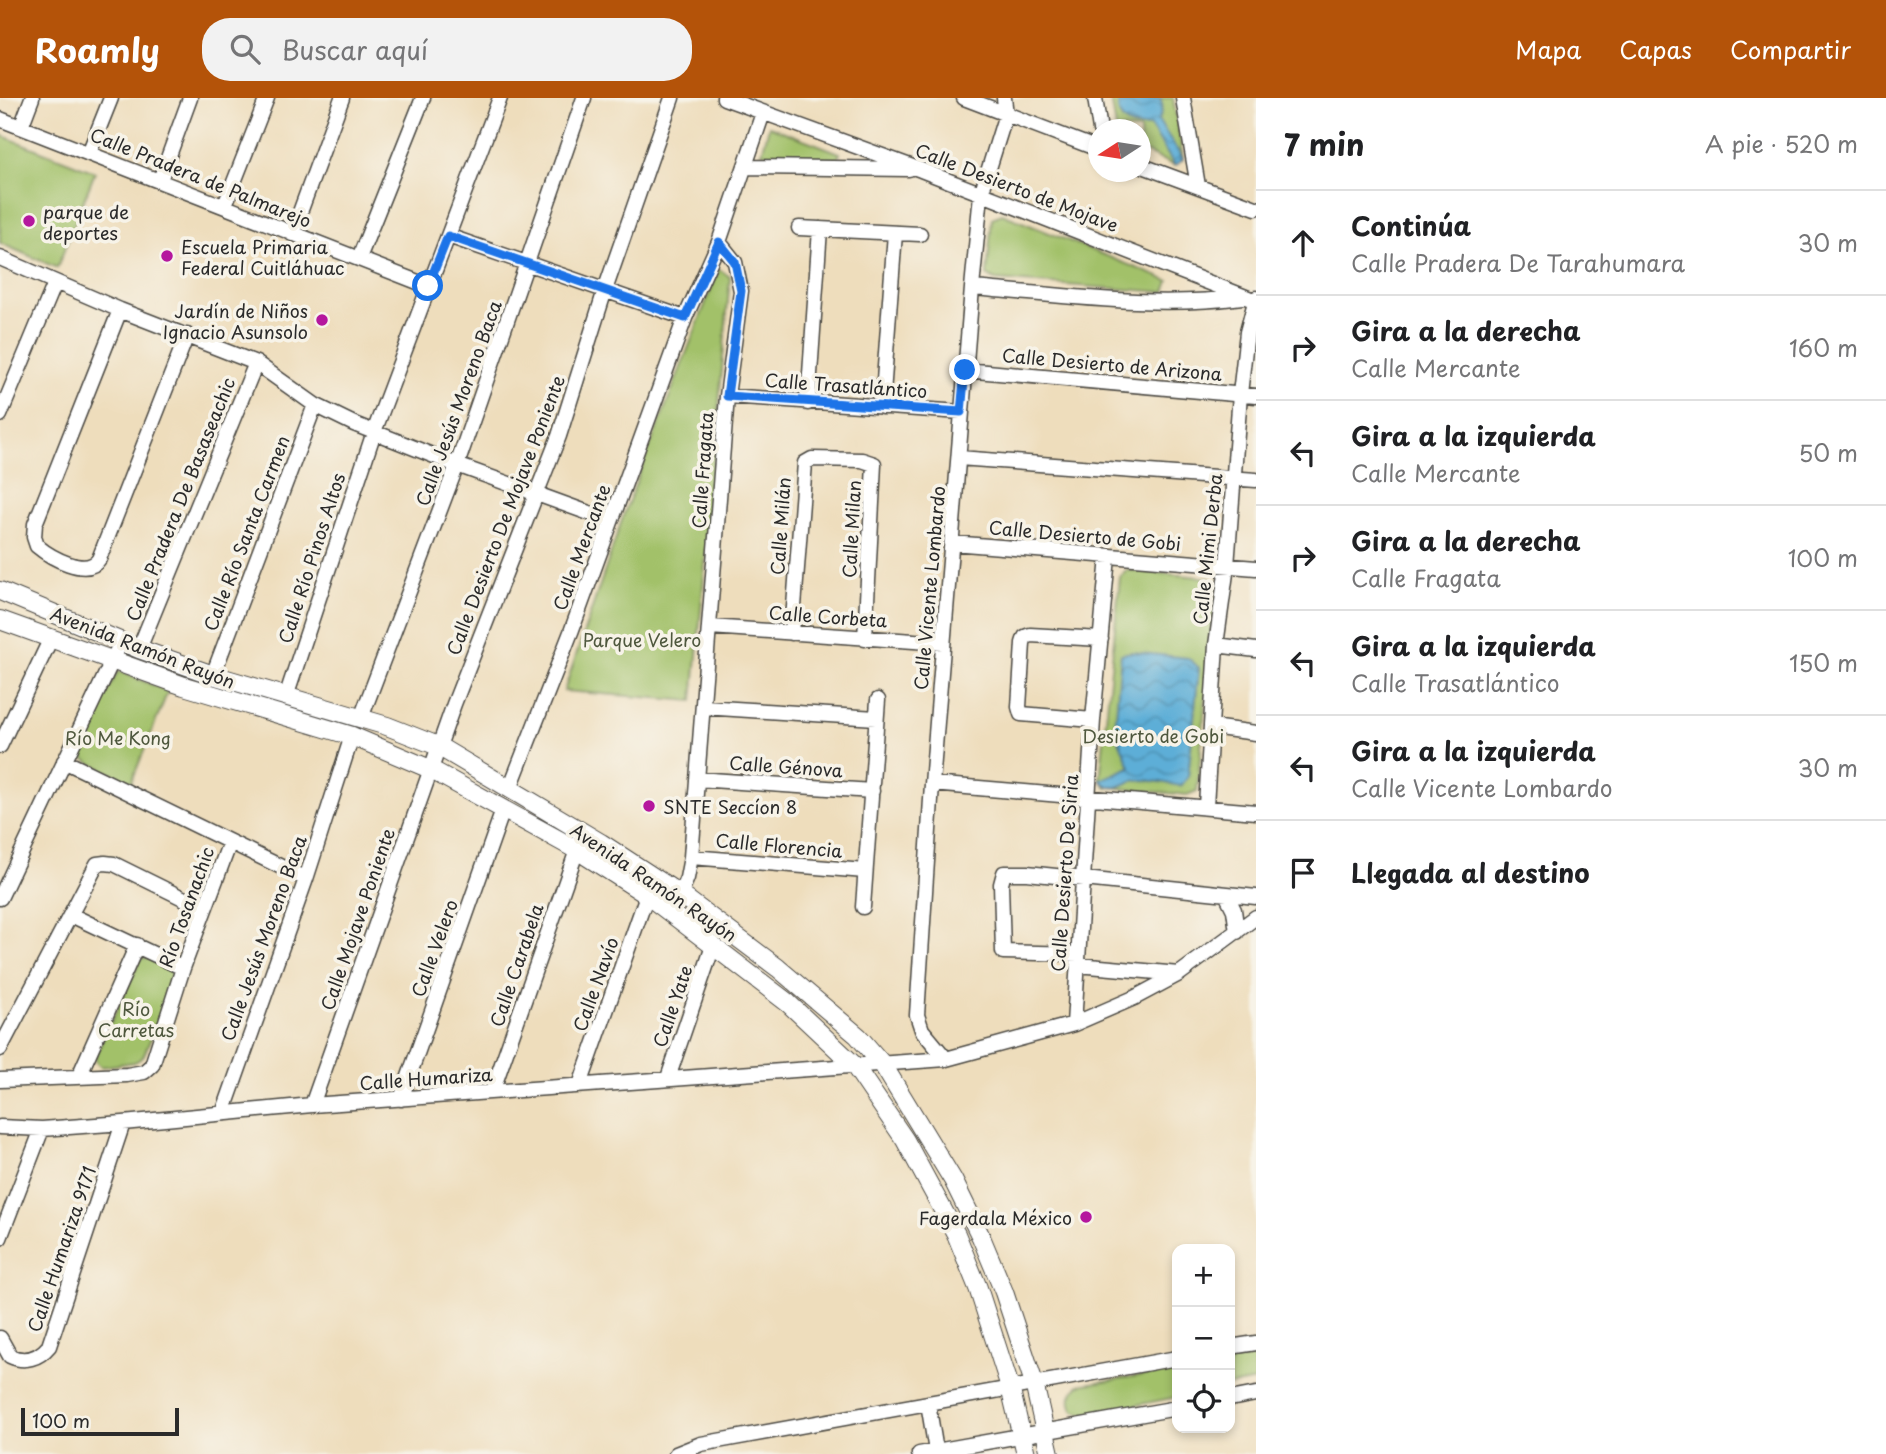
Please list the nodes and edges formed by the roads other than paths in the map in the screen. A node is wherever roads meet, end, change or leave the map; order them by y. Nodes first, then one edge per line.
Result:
1 (32, 98) edge
2 (111, 98) edge
3 (190, 98) edge
4 (267, 98) edge
5 (342, 98) edge
6 (424, 98) edge
7 (500, 98) edge
8 (584, 98) edge
9 (671, 98) edge
10 (724, 98) edge
11 (964, 98) edge
12 (1004, 98) edge
13 (1095, 98) edge
14 (1183, 98) edge
15 (763, 113) junction
16 (1006, 114) junction
17 (0, 119) edge
18 (1098, 119) edge
19 (21, 127) junction
20 (1088, 145) edge
21 (89, 153) junction
22 (746, 167) junction
23 (1151, 169) edge
24 (922, 170) junction
25 (160, 180) junction
26 (1198, 186) junction
27 (981, 194) junction
28 (225, 205) junction
29 (1256, 208) edge
30 (799, 228) dead end
31 (820, 229) junction
32 (895, 233) junction
33 (292, 234) junction
34 (920, 234) dead end
35 (448, 236) junction
36 (719, 242) junction
37 (0, 258) edge
38 (359, 258) junction
39 (528, 264) junction
40 (55, 283) junction
41 (428, 286) junction
42 (972, 288) junction
43 (605, 290) junction
44 (1253, 299) edge
45 (120, 310) junction
46 (685, 318) junction
47 (187, 335) junction
48 (256, 363) junction
49 (965, 370) junction
50 (1240, 394) junction
51 (727, 396) junction
52 (1256, 396) edge
53 (808, 402) junction
54 (315, 405) junction
55 (882, 407) junction
56 (961, 412) junction
57 (0, 415) edge
58 (374, 432) junction
59 (959, 458) junction
60 (873, 464) joint
61 (457, 465) junction
62 (1234, 479) junction
63 (1256, 480) edge
64 (538, 493) junction
65 (611, 521) junction
66 (953, 543) junction
67 (1108, 557) junction
68 (1227, 566) junction
69 (1256, 568) edge
70 (0, 591) edge
71 (0, 620) edge
72 (710, 627) junction
73 (792, 633) junction
74 (51, 638) junction
75 (865, 639) junction
76 (1101, 639) junction
77 (121, 642) junction
78 (943, 643) junction
79 (1216, 645) junction
80 (139, 649) junction
81 (1256, 650) edge
82 (112, 662) junction
83 (213, 675) junction
84 (286, 697) junction
85 (878, 700) dead end
86 (703, 707) junction
87 (361, 718) junction
88 (876, 718) junction
89 (1093, 720) junction
90 (1211, 727) junction
91 (1256, 733) edge
92 (352, 736) junction
93 (0, 746) edge
94 (438, 746) junction
95 (64, 761) junction
96 (430, 769) junction
97 (697, 779) junction
98 (932, 785) junction
99 (510, 788) junction
100 (872, 791) junction
101 (1088, 797) junction
102 (1206, 806) junction
103 (503, 810) junction
104 (1256, 812) edge
105 (230, 842) junction
106 (577, 850) junction
107 (691, 857) junction
108 (865, 871) junction
109 (5, 874) edge
110 (1082, 878) junction
111 (306, 879) junction
112 (1226, 894) junction
113 (647, 895) junction
114 (681, 895) junction
115 (1256, 897) edge
116 (0, 898) edge
117 (863, 907) dead end
118 (205, 909) junction
119 (672, 913) junction
120 (71, 915) junction
121 (1256, 917) edge
122 (1237, 932) junction
123 (136, 945) junction
124 (713, 946) junction
125 (1078, 960) junction
126 (183, 968) junction
127 (1179, 974) junction
128 (1074, 1024) junction
129 (0, 1049) edge
130 (946, 1059) junction
131 (854, 1065) junction
132 (883, 1065) junction
133 (79, 1076) junction
134 (668, 1078) junction
135 (0, 1080) edge
136 (580, 1085) junction
137 (492, 1092) junction
138 (401, 1099) junction
139 (312, 1105) junction
140 (223, 1113) junction
141 (124, 1123) junction
142 (0, 1127) edge
143 (42, 1129) junction
144 (0, 1238) edge
145 (0, 1338) edge
146 (1256, 1343) edge
147 (1235, 1346) edge
148 (1172, 1358) edge
149 (1034, 1383) junction
150 (1010, 1387) junction
151 (1256, 1394) edge
152 (1235, 1398) edge
153 (928, 1404) junction
154 (1172, 1409) edge
155 (1045, 1431) junction
156 (1022, 1434) junction
157 (936, 1451) junction
158 (676, 1454) edge
159 (919, 1454) edge
160 (1026, 1454) edge
161 (1049, 1454) edge

1 - 19 street
2 - 21 street
3 - 25 street
4 - 28 street
5 - 33 street
6 - 38 street
7 - 35 street, Calle Río Pinos Altos
8 - 39 street, Calle Jesús Moreno Baca
9 - 43 street, Calle Desierto De Mojave Poniente
10 - 15 street
11 - 16 street
12 - 16 street
13 - 18 street
14 - 26 street
15 - 22 street, Calle Mercante
15 - 24 street, Calle Desierto de Mojave
16 - 20 street
16 - 27 street, Calle Vicente Lombardo
17 - 19 street, Calle Pradera de Palmarejo
19 - 21 street, Calle Pradera de Palmarejo
21 - 25 street, Calle Pradera de Palmarejo
22 - 24 street
22 - 36 street, Calle Mercante
23 - 26 street
24 - 27 street, Calle Desierto de Mojave
25 - 28 street, Calle Pradera de Palmarejo
26 - 29 street
27 - 42 street, Calle Vicente Lombardo
27 - 44 street, Calle Desierto de Mojave
28 - 33 street, Calle Pradera de Palmarejo
30 - 31 street
31 - 32 street
31 - 53 street
32 - 34 street
32 - 55 street
33 - 38 street, Calle Pradera de Palmarejo
35 - 39 street
35 - 41 street, Calle Río Pinos Altos
36 - 46 street, Calle Mercante
36 - 51 street, Calle Fragata
37 - 40 street
38 - 41 street, Calle Pradera de Palmarejo
39 - 43 street
39 - 61 street, Calle Jesús Moreno Baca
40 - 45 street
40 - 57 street
41 - 58 street, Calle Río Pinos Altos
42 - 44 street
42 - 49 street, Calle Vicente Lombardo
43 - 46 street
43 - 64 street, Calle Desierto De Mojave Poniente
44 - 50 street, Calle Mimi Derba
45 - 47 street
45 - 47 street
46 - 65 street, Calle Mercante
47 - 48 street
48 - 54 street
48 - 80 street, Calle Pradera De Basaseachic
49 - 50 street, Calle Desierto de Arizona
49 - 56 street, Calle Vicente Lombardo
50 - 52 street, Calle Desierto de Arizona
50 - 62 street, Calle Mimi Derba
51 - 53 street, Calle Trasatlántico
51 - 72 street, Calle Fragata
53 - 55 street, Calle Trasatlántico
54 - 58 street
54 - 83 street, Calle Río Santa Carmen
55 - 56 street, Calle Trasatlántico
56 - 59 street, Calle Vicente Lombardo
58 - 61 street
58 - 84 street, Calle Río Pinos Altos
59 - 62 street
59 - 66 street, Calle Vicente Lombardo
60 - 73 street, Calle Milán
60 - 75 street, Calle Milan
61 - 64 street
61 - 87 street, Calle Jesús Moreno Baca
62 - 63 street
62 - 68 street, Calle Mimi Derba
64 - 65 street
64 - 94 street, Calle Desierto De Mojave Poniente
65 - 99 street, Calle Mercante
66 - 67 street, Calle Desierto de Gobi
66 - 78 street, Calle Vicente Lombardo
67 - 68 street, Calle Desierto de Gobi
67 - 76 street, Calle Desierto De Siria
68 - 69 street, Calle Desierto de Gobi
68 - 79 street, Calle Mimi Derba
70 - 77 main road, Avenida Ramón Rayón
71 - 74 main road, Avenida Ramón Rayón
72 - 73 street, Calle Corbeta
72 - 86 street, Calle Fragata
73 - 75 street, Calle Corbeta
74 - 82 main road, Avenida Ramón Rayón
74 - 93 street
75 - 78 street, Calle Corbeta
76 - 89 street, Calle Desierto De Siria
76 - 89 street
77 - 80 main road, Avenida Ramón Rayón
77 - 82 street
78 - 98 street, Calle Vicente Lombardo
79 - 81 street
79 - 90 street, Calle Mimi Derba
80 - 83 main road, Avenida Ramón Rayón
82 - 92 main road, Avenida Ramón Rayón
82 - 95 street
83 - 84 main road, Avenida Ramón Rayón
84 - 87 main road, Avenida Ramón Rayón
85 - 88 street
86 - 88 street
86 - 97 street, Calle Fragata
87 - 94 main road, Avenida Ramón Rayón
88 - 100 street
89 - 101 street, Calle Desierto De Siria
90 - 91 street
90 - 102 street, Calle Mimi Derba
92 - 96 main road, Avenida Ramón Rayón
92 - 111 street, Calle Jesús Moreno Baca
94 - 96 street, Calle Mojave Poniente
94 - 99 main road, Avenida Ramón Rayón
95 - 105 street
95 - 109 street
96 - 103 main road, Avenida Ramón Rayón
96 - 139 street, Calle Mojave Poniente
97 - 100 street, Calle Génova
97 - 107 street, Calle Fragata
98 - 101 street, Calle Desierto De Siria
98 - 130 street, Calle Vicente Lombardo
99 - 114 main road, Avenida Ramón Rayón
100 - 108 street
101 - 102 street, Calle Desierto De Siria
101 - 110 street, Calle Desierto De Siria
102 - 104 street, Calle Desierto De Siria
103 - 106 main road, Avenida Ramón Rayón
103 - 138 street, Calle Velero
105 - 111 street
105 - 118 street, Río Tosanachic
106 - 113 main road, Avenida Ramón Rayón
106 - 137 street, Calle Carabela
107 - 108 street, Calle Florencia
107 - 114 street, Calle Fragata
108 - 117 street
109 - 116 street
110 - 112 street
110 - 125 street, Calle Desierto De Siria
110 - 125 street
111 - 140 street, Calle Jesús Moreno Baca
112 - 115 street
112 - 122 street
113 - 119 main road, Avenida Ramón Rayón
113 - 136 street, Calle Navío
114 - 119 street, Calle Fragata
114 - 132 main road, Avenida Ramón Rayón
118 - 120 street
118 - 126 street, Río Tosanachic
119 - 124 main road, Avenida Ramón Rayón
120 - 123 street
120 - 129 street
121 - 122 street, Calle Humariza
122 - 127 street, Calle Humariza
123 - 126 street
123 - 133 street
124 - 131 main road, Avenida Ramón Rayón
124 - 134 street, Calle Yate
125 - 127 street
125 - 128 street, Calle Desierto De Siria
126 - 133 street, Río Tosanachic
127 - 128 street, Calle Humariza
128 - 130 street, Calle Humariza
130 - 132 street, Calle Humariza
131 - 132 street, Calle Humariza
131 - 134 street, Calle Humariza
131 - 150 main road, Avenida Ramón Rayón
132 - 149 main road, Avenida Ramón Rayón
133 - 135 street
134 - 136 street, Calle Humariza
136 - 137 street, Calle Humariza
137 - 138 street, Calle Humariza
138 - 139 street, Calle Humariza
139 - 140 street, Calle Humariza
140 - 141 street, Calle Humariza
141 - 143 street, Calle Humariza
141 - 145 street, Calle Humariza 9171
142 - 143 street, Calle Humariza
143 - 144 street
146 - 147 street
148 - 149 street
149 - 150 street
149 - 155 main road, Avenida Ramón Rayón
150 - 153 street
150 - 156 main road, Avenida Ramón Rayón
151 - 152 street
153 - 157 street
153 - 158 street
154 - 155 street
155 - 156 street
155 - 161 main road, Avenida Ramón Rayón
156 - 157 street
156 - 160 main road, Avenida Ramón Rayón
157 - 159 street

